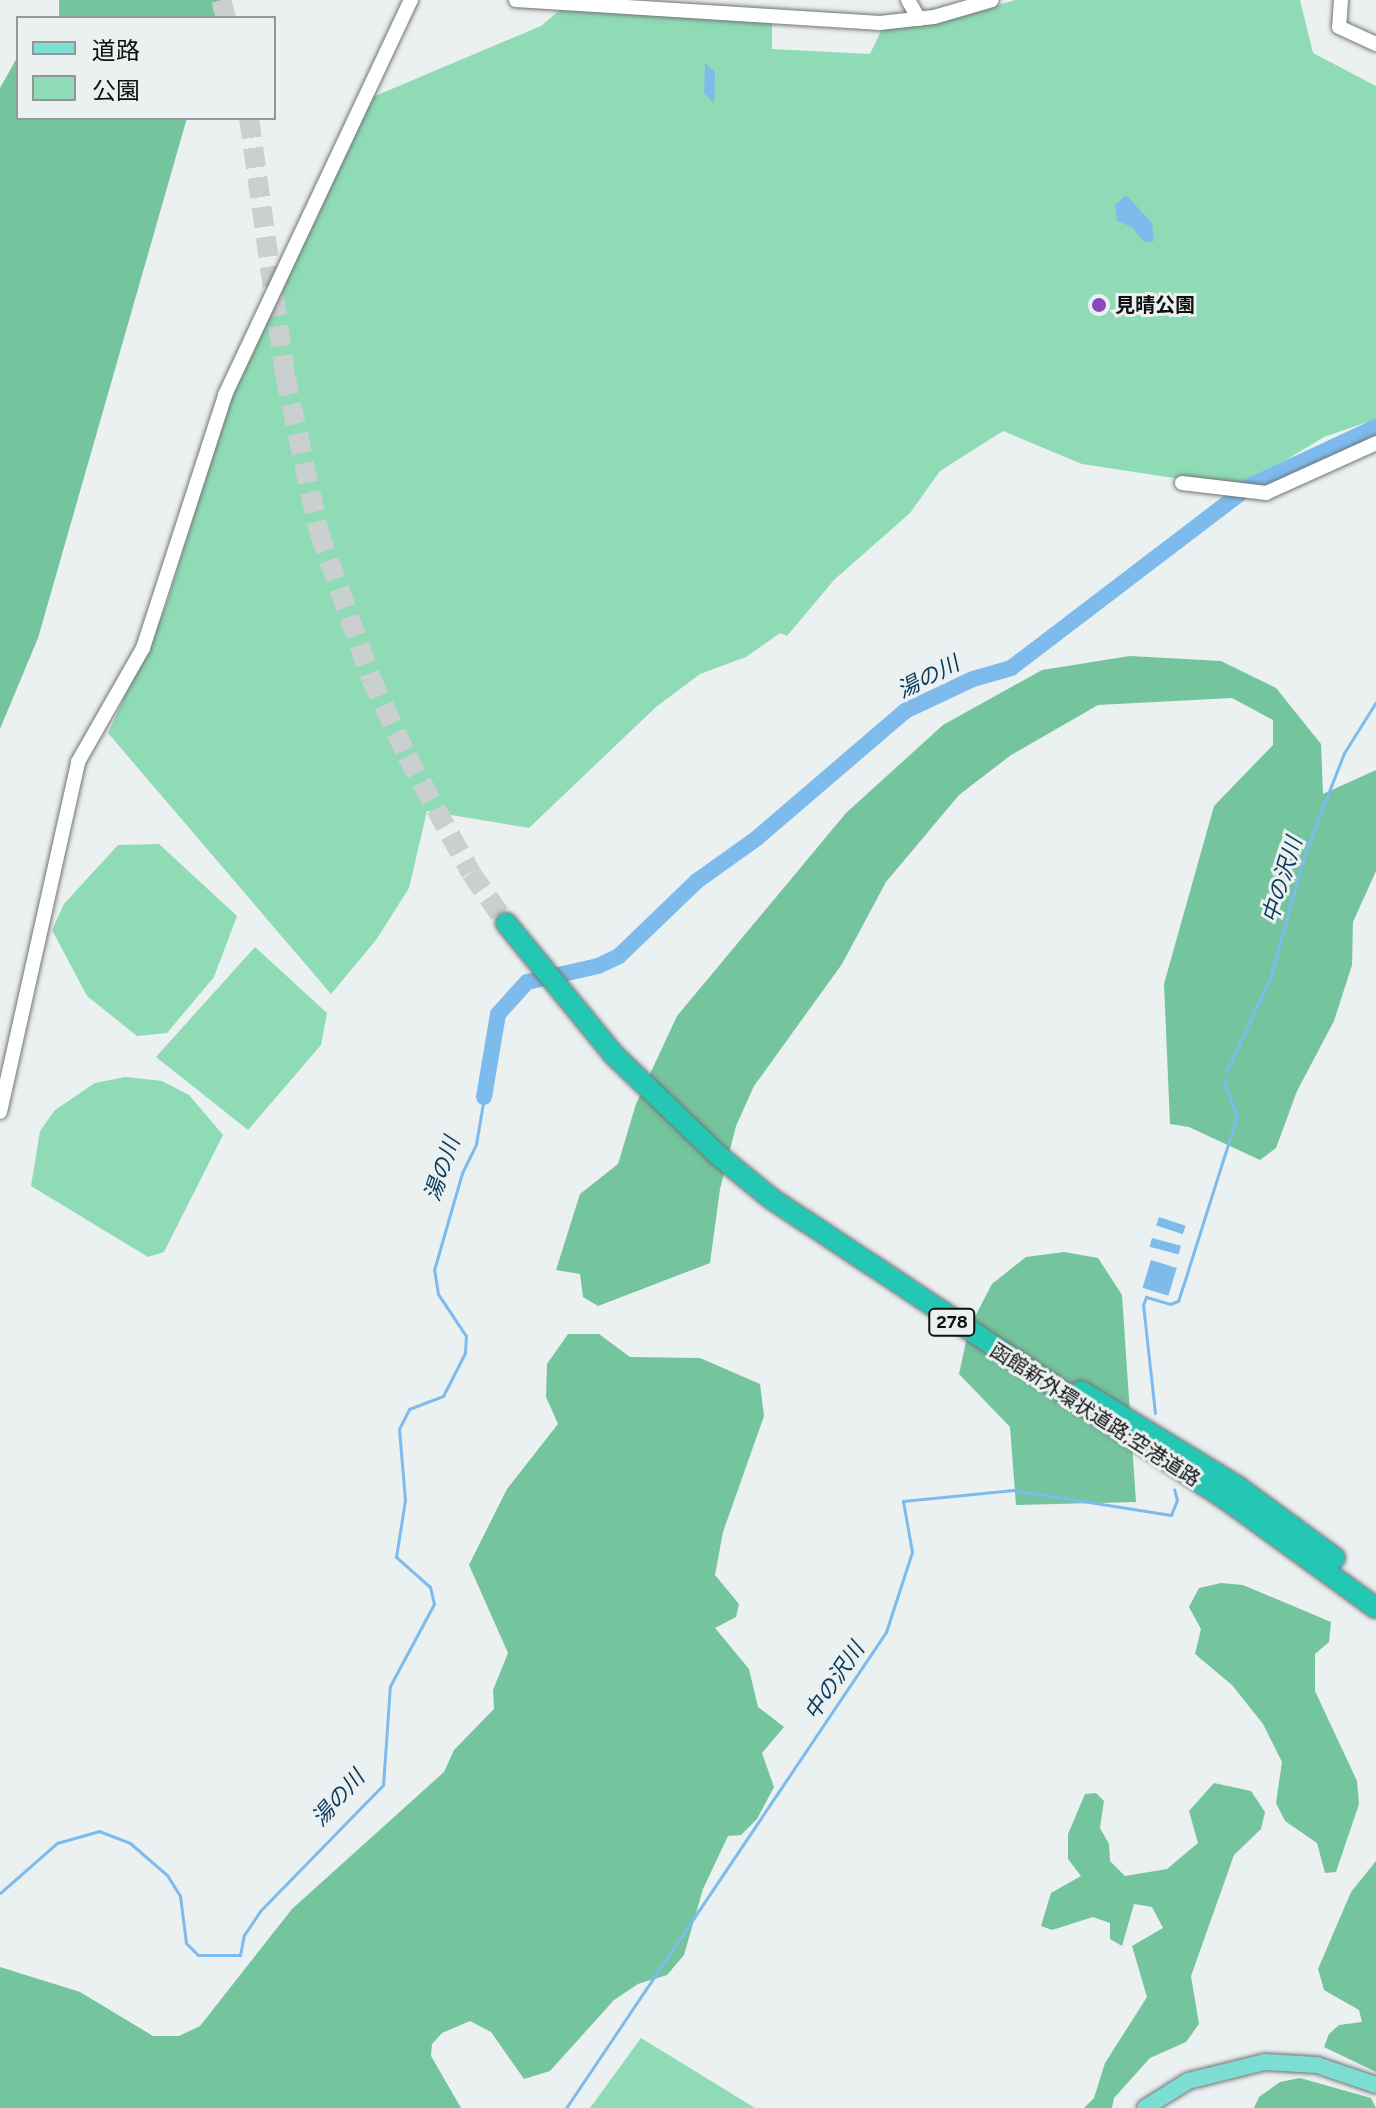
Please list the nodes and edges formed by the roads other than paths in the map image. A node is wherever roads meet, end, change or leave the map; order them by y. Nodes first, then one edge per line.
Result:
1 (411, 0) edge
2 (516, 0) edge
3 (742, 0) edge
4 (908, 0) edge
5 (992, 0) edge
6 (1341, 0) edge
7 (538, 1) edge
8 (599, 3) edge
9 (731, 14) junction
10 (919, 19) junction
11 (1376, 44) edge
12 (1376, 443) edge
13 (1182, 483) dead end
14 (510, 920) tunnel mouth
15 (565, 992) junction
16 (0, 1112) edge
17 (1376, 1590) edge
18 (1376, 1608) edge
19 (1376, 2085) edge
20 (1145, 2108) edge

1 - 16 street
2 - 7 street
3 - 9 street
4 - 10 street
5 - 10 street
6 - 11 street
7 - 8 street
8 - 9 street
9 - 10 street
12 - 13 street
14 - 15 highway, 函館新外環状道路;空港道路 / 278
15 - 17 highway, 函館新外環状道路;空港道路 / 278
15 - 18 highway, 函館新外環状道路;空港道路 / 278
19 - 20 main road

